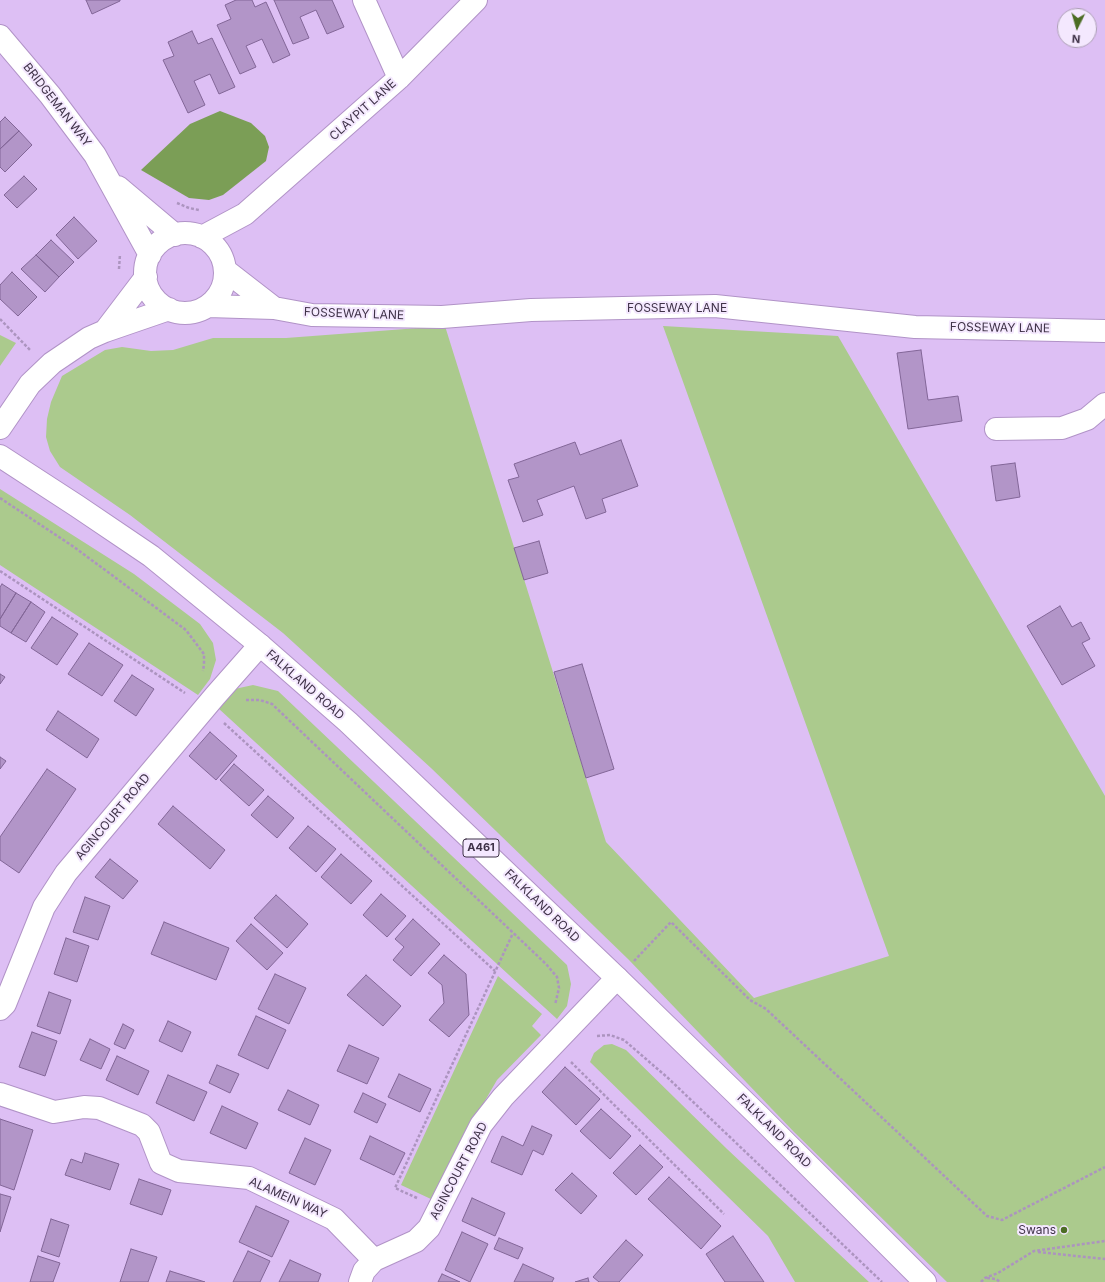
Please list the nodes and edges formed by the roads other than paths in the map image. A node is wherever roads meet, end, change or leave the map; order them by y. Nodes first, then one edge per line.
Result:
1 (364, 0) edge
2 (476, 0) edge
3 (0, 36) edge
4 (399, 78) junction
5 (108, 179) junction
6 (245, 214) junction
7 (175, 235) junction
8 (202, 237) junction
9 (150, 255) junction
10 (223, 263) junction
11 (146, 277) junction
12 (208, 306) junction
13 (274, 308) junction
14 (169, 309) junction
15 (106, 331) junction
16 (1105, 331) edge
17 (1105, 404) edge
18 (0, 428) edge
19 (996, 429) dead end
20 (0, 456) edge
21 (260, 645) junction
22 (617, 978) junction
23 (0, 1009) edge
24 (0, 1094) edge
25 (374, 1260) junction
26 (360, 1282) edge
27 (925, 1282) edge

1 - 4 main road
2 - 4 main road, CLAYPIT LANE
3 - 5 main road, BRIDGEMAN WAY
4 - 6 main road, CLAYPIT LANE
5 - 7 main road, BRIDGEMAN WAY
5 - 9 main road, BRIDGEMAN WAY
6 - 8 main road, CLAYPIT LANE
6 - 10 main road, CLAYPIT LANE
7 - 8 main road
7 - 9 main road
8 - 10 main road
9 - 11 main road
10 - 12 main road
10 - 13 main road, FOSSEWAY LANE
11 - 14 main road
11 - 15 main road
12 - 13 main road, FOSSEWAY LANE
12 - 14 main road
13 - 16 main road, FOSSEWAY LANE
14 - 15 main road
15 - 18 main road
17 - 19 main road
20 - 21 main road, FALKLAND ROAD / A461
21 - 22 main road, FALKLAND ROAD / A461
21 - 23 main road, AGINCOURT ROAD
22 - 25 main road, AGINCOURT ROAD
22 - 27 main road, FALKLAND ROAD / A461
24 - 25 main road, ALAMEIN WAY
25 - 26 main road, AGINCOURT ROAD

